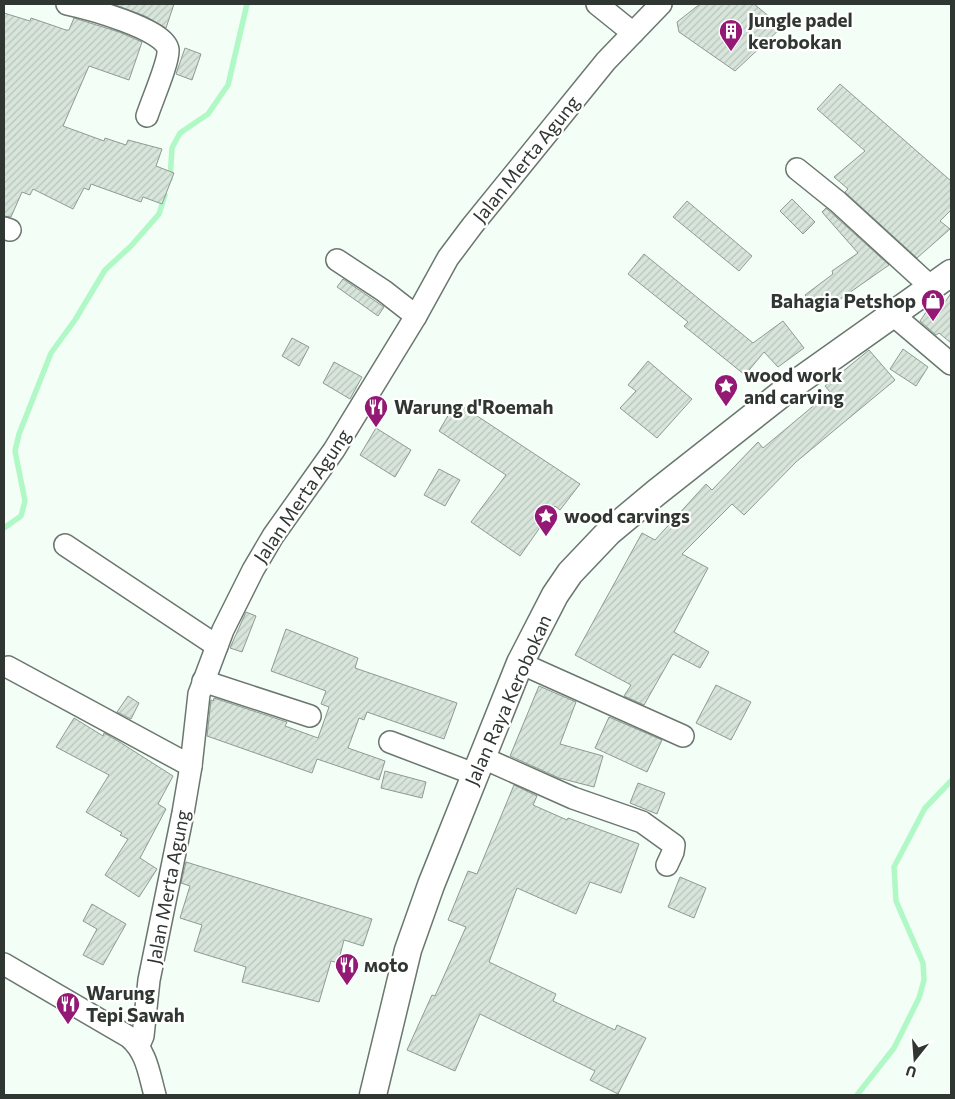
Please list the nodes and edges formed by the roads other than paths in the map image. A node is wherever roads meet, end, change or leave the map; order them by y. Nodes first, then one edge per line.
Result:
1 (67, 4) edge
2 (597, 4) edge
3 (661, 4) edge
4 (633, 33) junction
5 (146, 116) dead end
6 (797, 169) dead end
7 (337, 260) dead end
8 (941, 280) edge
9 (892, 314) junction
10 (416, 316) junction
11 (951, 364) edge
12 (65, 545) dead end
13 (217, 646) junction
14 (520, 663) junction
15 (8, 667) dead end
16 (203, 681) junction
17 (310, 716) dead end
18 (683, 736) dead end
19 (390, 742) dead end
20 (192, 766) junction
21 (477, 766) junction
22 (668, 865) dead end
23 (4, 964) edge
24 (139, 1045) junction
25 (155, 1095) edge
26 (372, 1095) edge

1 - 5 street
2 - 4 street
3 - 4 street, Jalan Merta Agung
4 - 10 street, Jalan Merta Agung
6 - 8 street
7 - 10 street
8 - 9 main road, Jalan Raya Kerobokan
9 - 11 street
9 - 14 main road, Jalan Raya Kerobokan
10 - 13 street, Jalan Merta Agung
12 - 13 street
13 - 16 street, Jalan Merta Agung
14 - 18 street
14 - 21 main road, Jalan Raya Kerobokan
15 - 20 street
16 - 17 street
16 - 20 street, Jalan Merta Agung
19 - 21 street
20 - 24 street, Jalan Merta Agung
21 - 22 street
21 - 26 main road, Jalan Raya Kerobokan
23 - 24 street
24 - 25 street

